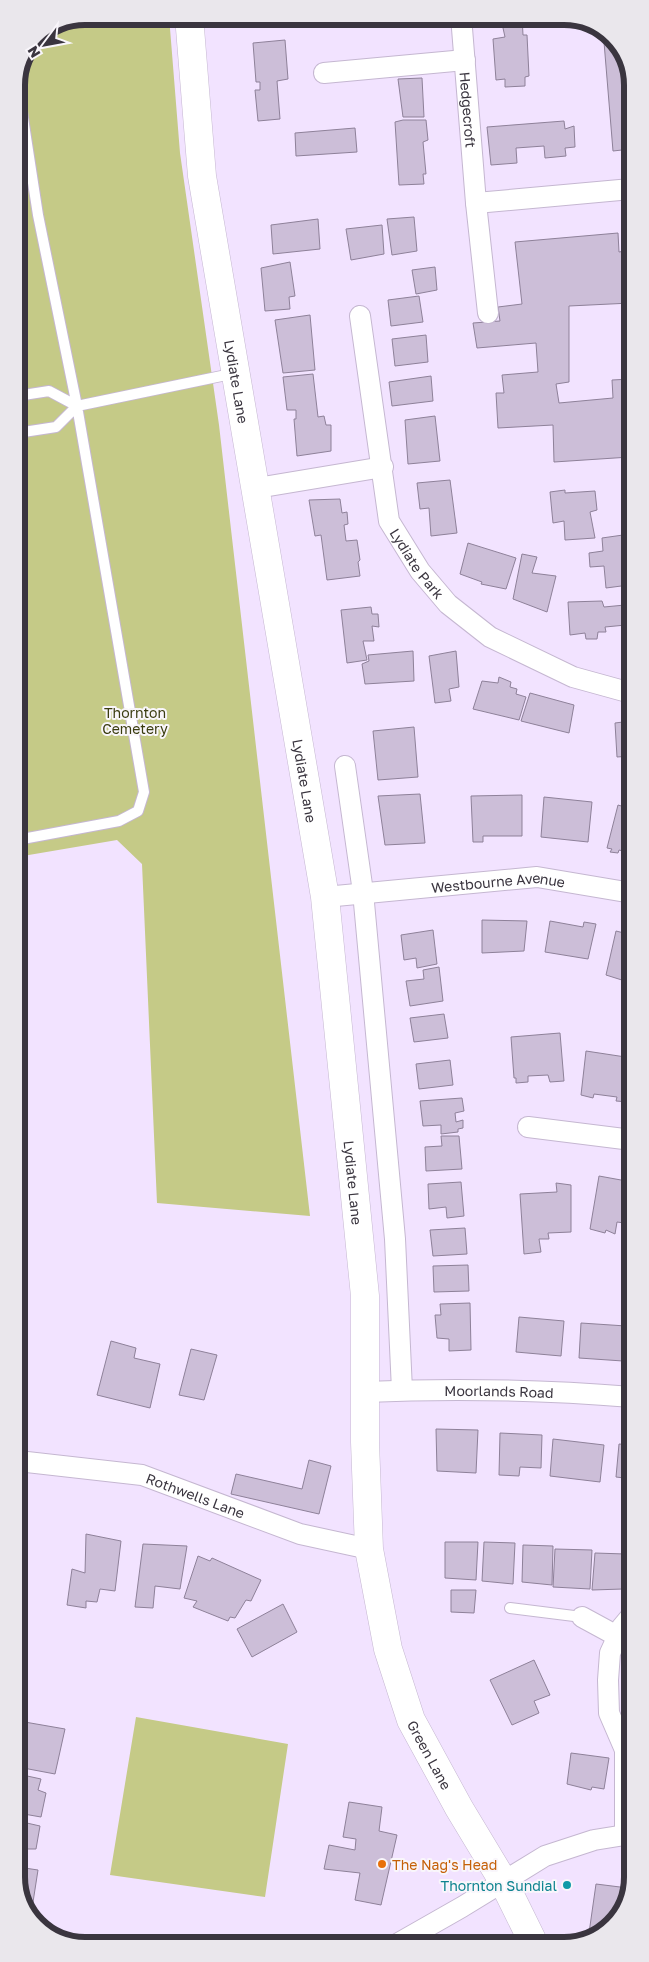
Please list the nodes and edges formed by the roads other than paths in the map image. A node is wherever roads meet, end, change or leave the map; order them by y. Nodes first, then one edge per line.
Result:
1 (190, 25) edge
2 (462, 25) edge
3 (465, 60) junction
4 (324, 73) dead end
5 (25, 131) edge
6 (624, 190) edge
7 (476, 203) junction
8 (488, 312) dead end
9 (360, 316) dead end
10 (236, 372) junction
11 (25, 395) edge
12 (77, 406) junction
13 (25, 432) edge
14 (383, 467) junction
15 (257, 488) junction
16 (624, 691) edge
17 (345, 766) dead end
18 (25, 839) edge
19 (363, 892) junction
20 (624, 892) edge
21 (325, 897) junction
22 (528, 1127) dead end
23 (624, 1139) edge
24 (402, 1390) junction
25 (365, 1392) junction
26 (624, 1396) edge
27 (25, 1462) edge
28 (369, 1549) junction
29 (510, 1608) dead end
30 (582, 1617) joint
31 (624, 1624) edge
32 (617, 1636) junction
33 (624, 1748) edge
34 (624, 1836) edge
35 (504, 1881) junction
36 (409, 1937) edge
37 (531, 1937) edge

1 - 10 main road, Lydiate Lane
2 - 3 street, Hedgecroft
3 - 4 street
3 - 7 street, Hedgecroft
5 - 12 lane
6 - 7 street
7 - 8 street, Hedgecroft
9 - 14 street, Lydiate Park
10 - 12 lane
10 - 15 main road, Lydiate Lane
11 - 12 lane
12 - 13 lane
12 - 18 lane
14 - 15 street
14 - 16 street, Lydiate Park
15 - 21 main road, Lydiate Lane
17 - 19 street
19 - 20 street, Westbourne Avenue
19 - 21 street, Westbourne Avenue
19 - 24 street
21 - 25 main road, Lydiate Lane
22 - 23 street
24 - 25 street, Moorlands Road
24 - 26 street, Moorlands Road
25 - 28 main road, Lydiate Lane
27 - 28 street, Rothwells Lane
28 - 35 main road, Green Lane
29 - 30 lane
30 - 32 street
31 - 32 street
32 - 33 street
34 - 35 street
35 - 36 street
35 - 37 main road, Green Lane

